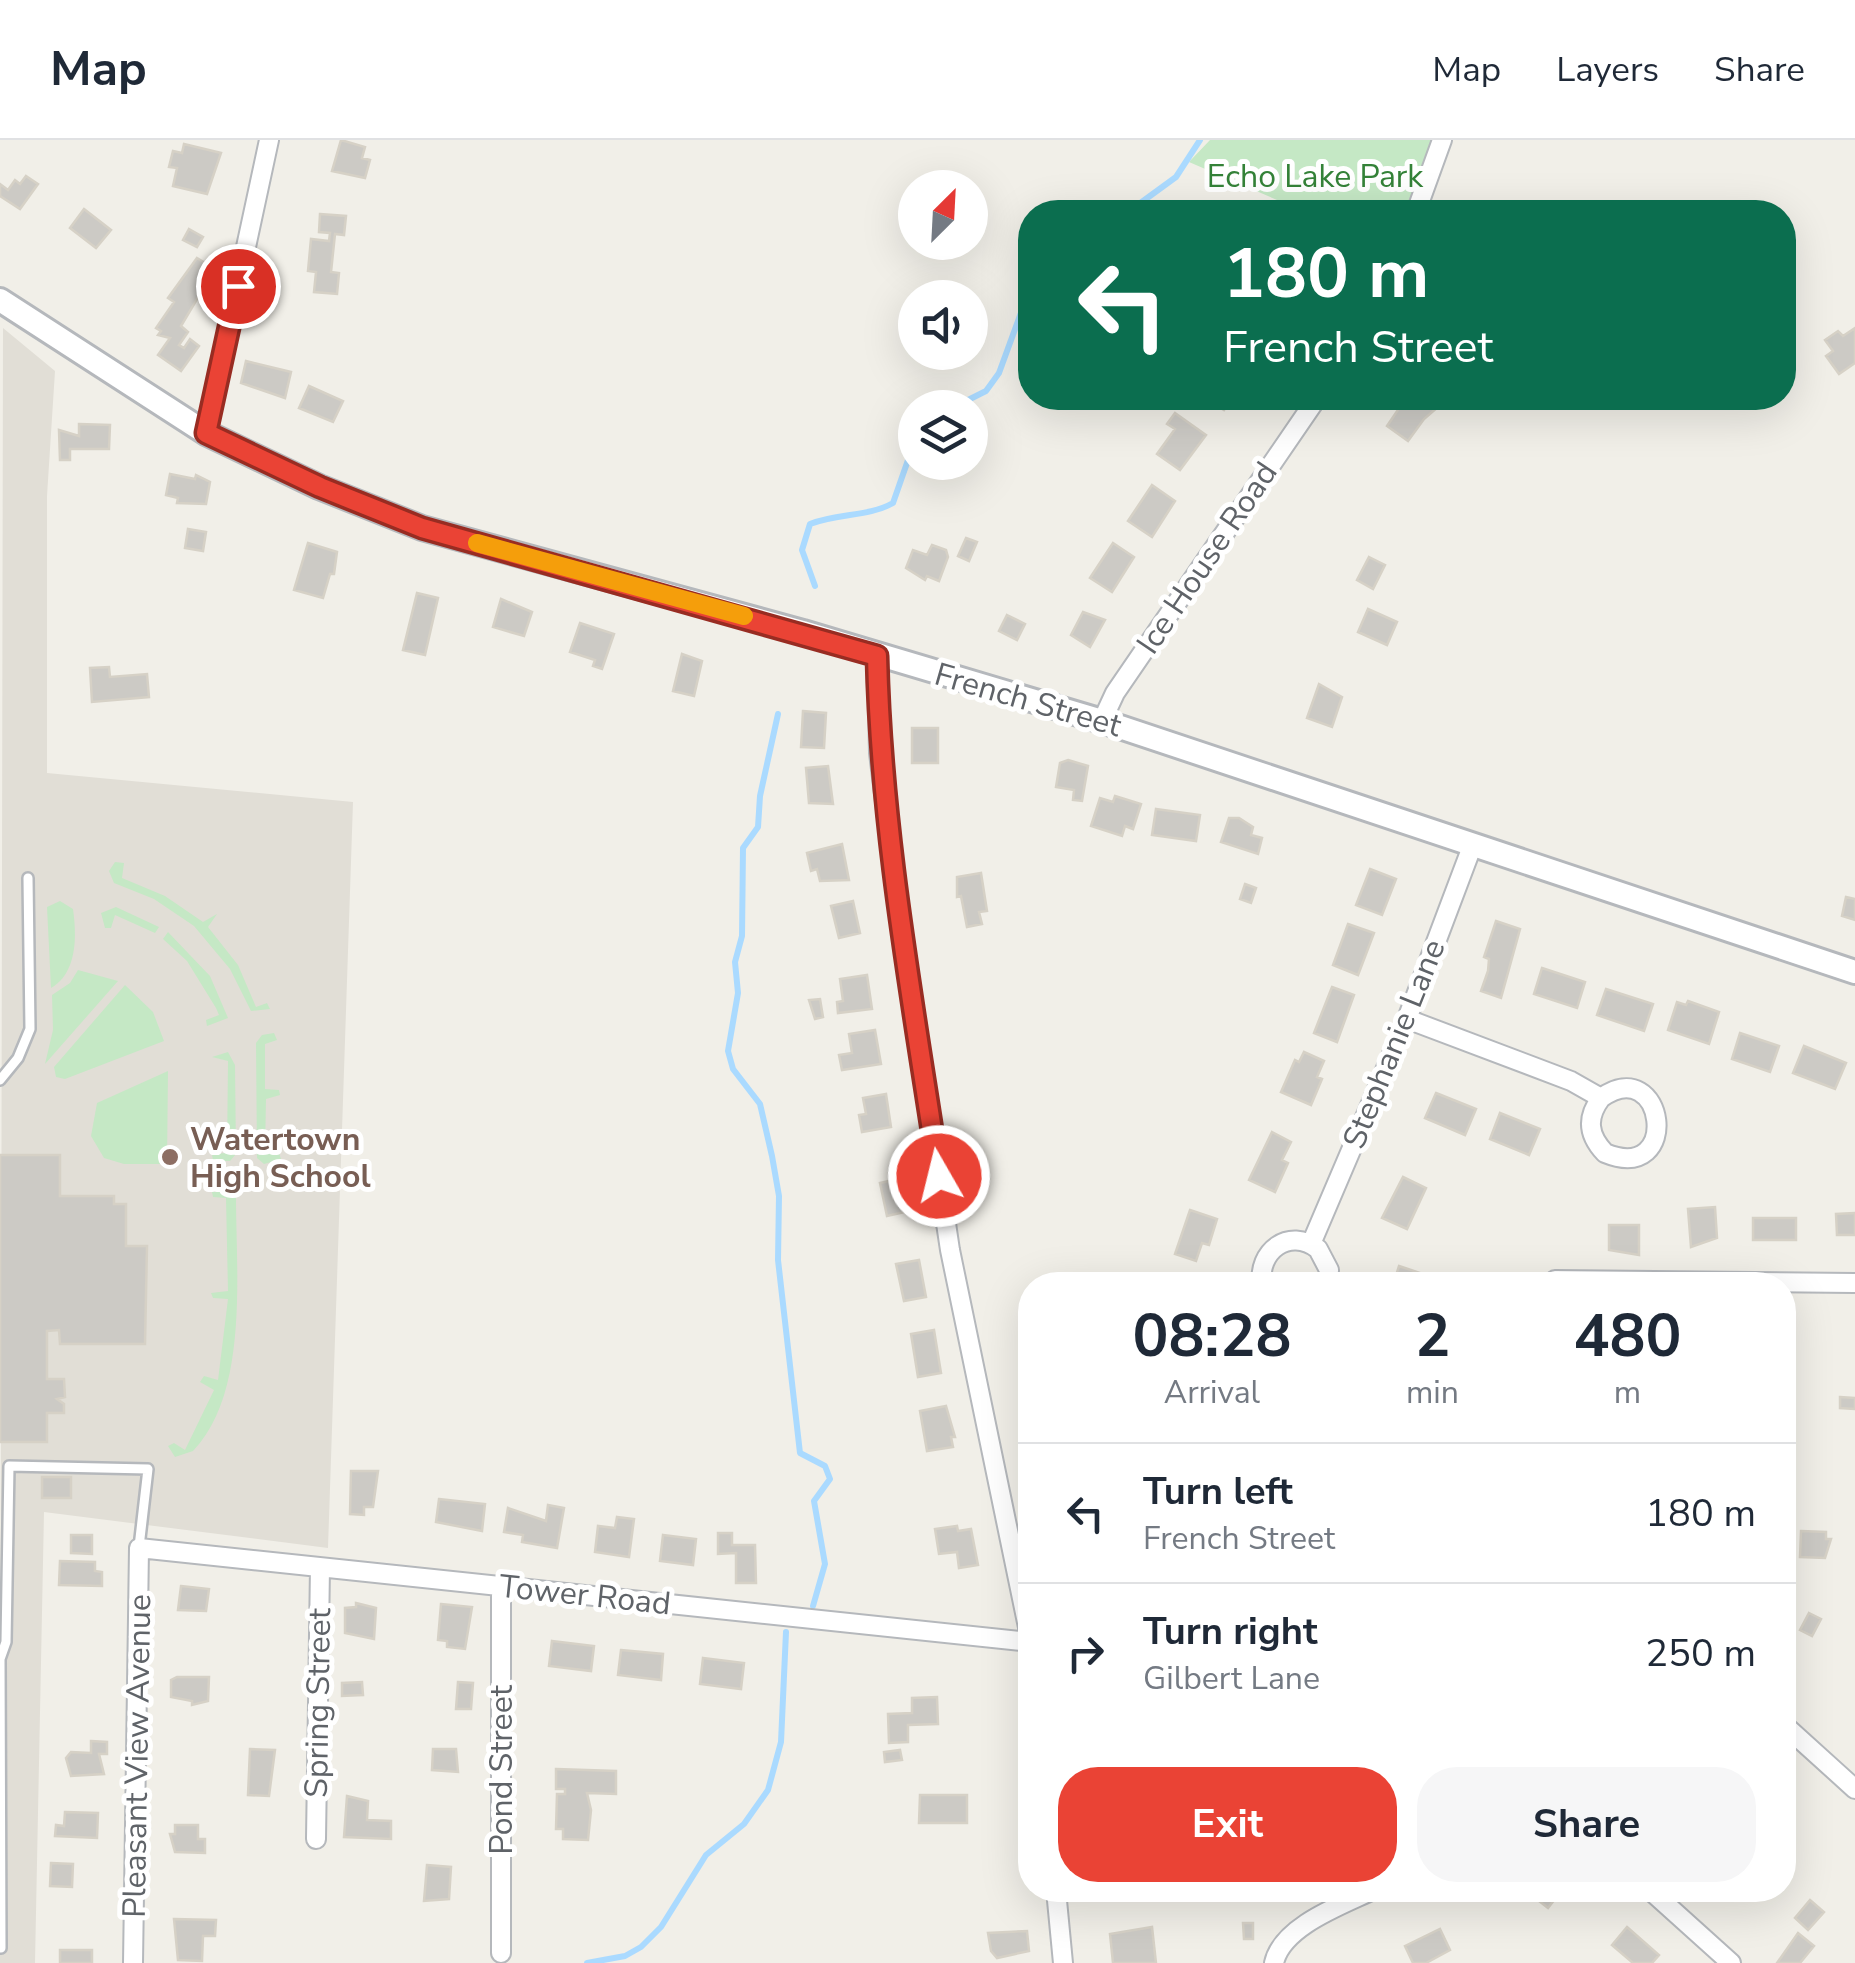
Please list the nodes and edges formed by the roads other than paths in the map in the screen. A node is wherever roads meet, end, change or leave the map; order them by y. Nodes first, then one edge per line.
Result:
1 (269, 140) edge
2 (1442, 140) edge
3 (1420, 200) edge
4 (0, 300) edge
5 (1309, 410) edge
6 (206, 433) junction
7 (877, 656) junction
8 (1102, 720) junction
9 (1473, 844) junction
10 (28, 878) dead end
11 (1855, 972) edge
12 (1407, 1018) junction
13 (0, 1080) edge
14 (1600, 1098) dead end
15 (1311, 1244) junction
16 (1263, 1272) edge
17 (1327, 1272) edge
18 (1796, 1283) edge
19 (1855, 1284) edge
20 (139, 1548) junction
21 (320, 1567) junction
22 (1018, 1582) edge
23 (501, 1586) junction
24 (1018, 1639) edge
25 (0, 1659) edge
26 (1796, 1736) edge
27 (1855, 1789) edge
28 (316, 1839) dead end
29 (1057, 1902) edge
30 (1348, 1902) edge
31 (1663, 1902) edge
32 (1, 1948) edge
33 (501, 1953) dead end
34 (1276, 1957) edge
35 (133, 1963) edge
36 (1063, 1963) edge
37 (1731, 1963) edge

1 - 6 street
2 - 3 street
4 - 6 street, French Street
5 - 8 street, Ice House Road
6 - 7 street, French Street
7 - 8 street, French Street
7 - 22 street
8 - 9 street, French Street
9 - 11 street, French Street
9 - 12 street, Stephanie Lane
10 - 13 lane
12 - 14 street
12 - 15 street, Stephanie Lane
15 - 16 street
15 - 17 street
18 - 19 street
20 - 21 street, Tower Road
20 - 25 lane
20 - 35 street, Pleasant View Avenue
21 - 23 street, Tower Road
21 - 28 street, Spring Street
23 - 24 street, Tower Road
23 - 33 street, Pond Street
25 - 32 lane
26 - 27 street
29 - 36 street
30 - 34 street
31 - 37 street

